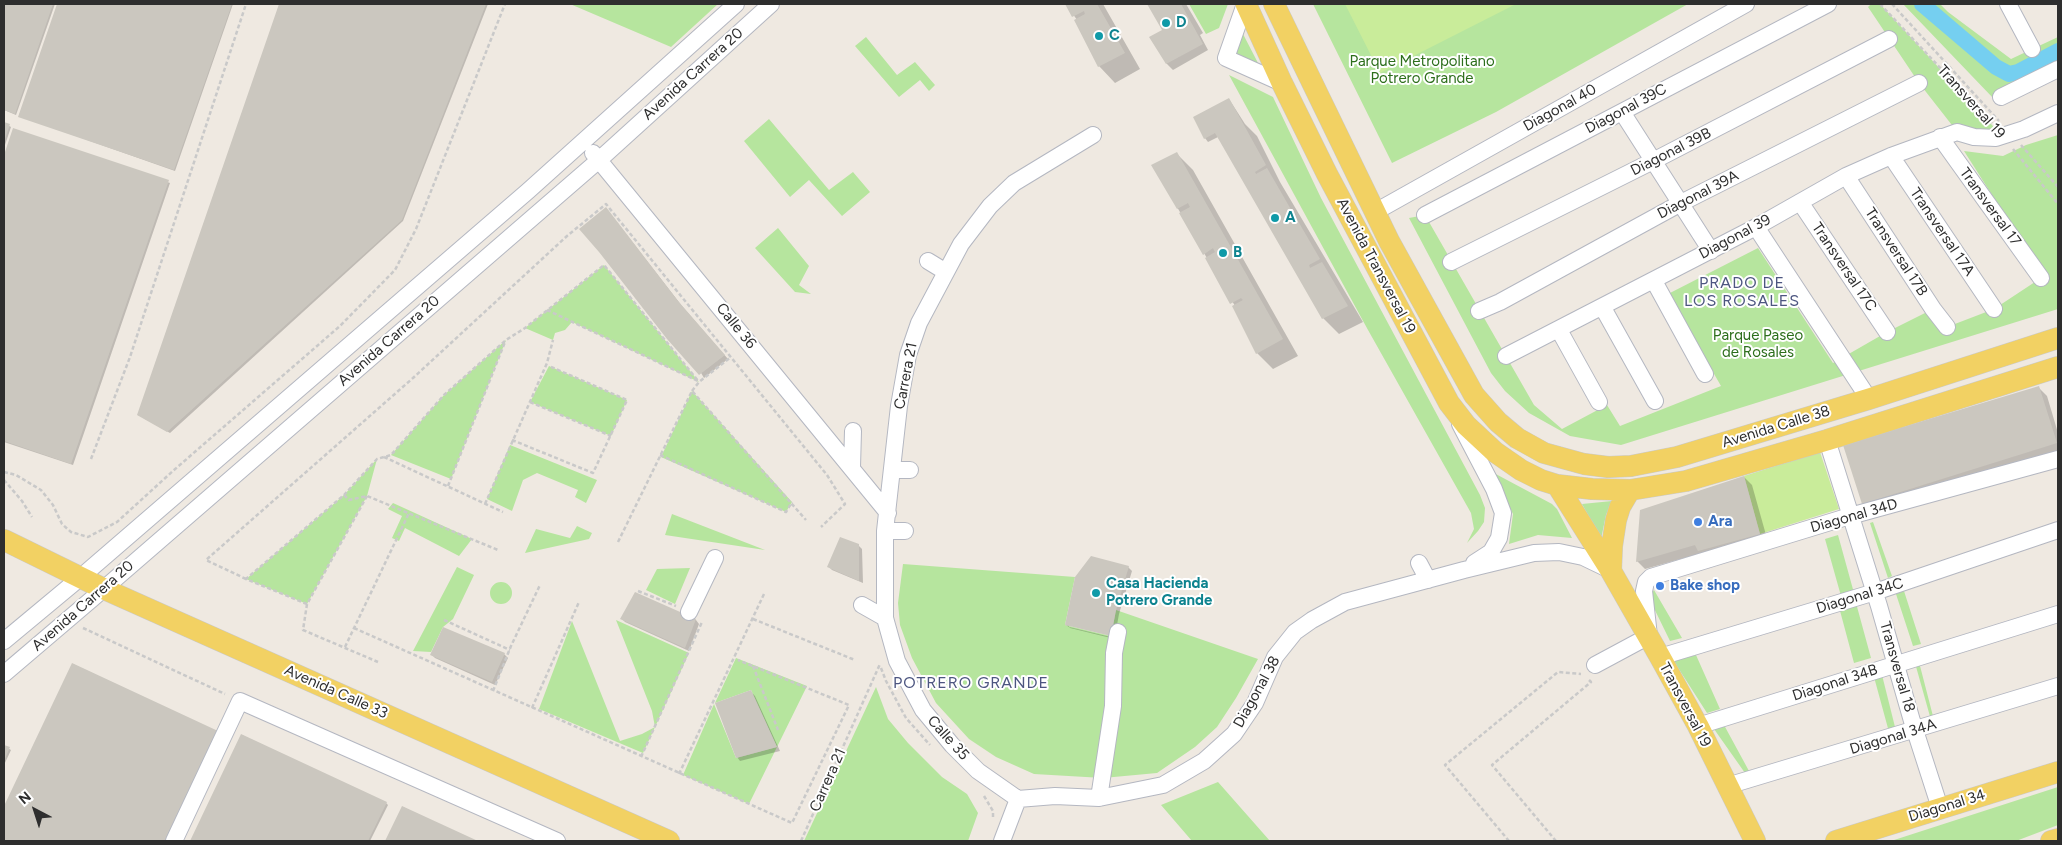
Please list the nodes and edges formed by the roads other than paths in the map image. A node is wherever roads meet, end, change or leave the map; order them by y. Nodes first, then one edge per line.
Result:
1 (736, 4) edge
2 (771, 4) edge
3 (1245, 4) edge
4 (1274, 4) edge
5 (1746, 4) edge
6 (1828, 4) edge
7 (2008, 4) edge
8 (1890, 39) dead end
9 (2032, 49) dead end
10 (2058, 69) edge
11 (1282, 83) junction
12 (1919, 83) dead end
13 (2001, 97) dead end
14 (1622, 112) junction
15 (2058, 113) edge
16 (1093, 135) dead end
17 (1940, 137) junction
18 (583, 142) junction
19 (1892, 156) junction
20 (599, 160) junction
21 (1654, 160) junction
22 (1846, 176) junction
23 (1800, 202) junction
24 (1681, 203) junction
25 (1375, 212) junction
26 (1425, 215) dead end
27 (1756, 227) junction
28 (1711, 251) junction
29 (928, 261) dead end
30 (1451, 262) dead end
31 (946, 272) junction
32 (2041, 278) dead end
33 (1654, 281) junction
34 (1603, 308) junction
35 (1994, 309) dead end
36 (1479, 311) dead end
37 (1946, 327) dead end
38 (1559, 330) junction
39 (1887, 332) dead end
40 (2058, 338) edge
41 (1506, 356) dead end
42 (2058, 367) edge
43 (1706, 374) dead end
44 (1868, 399) junction
45 (1655, 401) dead end
46 (1599, 402) dead end
47 (1449, 403) junction
48 (1498, 422) joint
49 (854, 431) dead end
50 (1827, 440) junction
51 (2058, 459) edge
52 (852, 467) junction
53 (893, 470) junction
54 (910, 470) dead end
55 (1557, 484) junction
56 (1630, 490) junction
57 (888, 513) junction
58 (1850, 516) junction
59 (2058, 530) edge
60 (885, 531) junction
61 (906, 531) dead end
62 (4, 540) edge
63 (715, 558) dead end
64 (1419, 563) dead end
65 (1464, 570) junction
66 (1611, 571) junction
67 (81, 577) junction
68 (1428, 580) junction
69 (104, 588) junction
70 (1875, 592) junction
71 (862, 605) dead end
72 (2058, 614) edge
73 (696, 616) road end
74 (885, 618) junction
75 (1118, 632) dead end
76 (1648, 636) junction
77 (4, 641) edge
78 (1660, 657) junction
79 (897, 661) joint
80 (1897, 663) junction
81 (1589, 672) road end
82 (4, 674) edge
83 (2058, 686) edge
84 (1698, 726) junction
85 (1916, 730) junction
86 (2058, 772) edge
87 (1727, 786) junction
88 (1099, 798) junction
89 (1018, 799) junction
90 (1940, 808) junction
91 (2058, 839) edge
92 (174, 841) edge
93 (557, 841) edge
94 (669, 841) edge
95 (1002, 841) edge
96 (1755, 841) edge
97 (1836, 841) edge
98 (2051, 841) edge

1 - 18 street, Avenida Carrera 20
2 - 20 street, Avenida Carrera 20
3 - 11 main road, Avenida Transversal 19
3 - 11 street
4 - 25 main road, Avenida Transversal 19
5 - 25 street, Diagonal 40
6 - 14 street, Diagonal 39C
7 - 9 street
8 - 21 street, Diagonal 39B
10 - 13 street
11 - 47 main road, Avenida Transversal 19
12 - 24 street, Diagonal 39A
14 - 21 street
14 - 26 street, Diagonal 39C
15 - 17 street, Diagonal 39
16 - 31 street, Carrera 21
17 - 19 street, Diagonal 39
17 - 32 street, Transversal 17
18 - 20 street, Calle 36
18 - 67 street, Avenida Carrera 20
19 - 22 street, Diagonal 39
19 - 35 street, Transversal 17A
20 - 52 street, Calle 36
20 - 69 street, Avenida Carrera 20
21 - 24 street
21 - 30 street, Diagonal 39B
22 - 23 street, Diagonal 39
22 - 37 street, Transversal 17B
23 - 27 street, Diagonal 39
23 - 39 street, Transversal 17C
24 - 28 street
24 - 36 street, Diagonal 39A
25 - 48 main road, Avenida Transversal 19
27 - 28 street, Diagonal 39
27 - 44 street
28 - 33 street, Diagonal 39
29 - 31 street
31 - 53 street, Carrera 21
33 - 34 street, Diagonal 39
33 - 43 street
34 - 38 street, Diagonal 39
34 - 45 street
38 - 41 street, Diagonal 39
38 - 46 street
40 - 44 main road, Avenida Calle 38
42 - 50 main road, Avenida Calle 38
44 - 48 main road, Avenida Calle 38
47 - 55 main road, Avenida Transversal 19
47 - 65 street, Diagonal 38
49 - 52 street
50 - 56 main road, Avenida Calle 38
50 - 58 street, Transversal 18
51 - 58 street, Diagonal 34D
52 - 57 street, Calle 36
53 - 54 street
53 - 57 street, Carrera 21
55 - 56 main road, Avenida Calle 38
55 - 66 main road, Transversal 19
56 - 66 main road
57 - 60 street, Carrera 21
58 - 70 street, Transversal 18
58 - 76 street, Diagonal 34D
59 - 70 street, Diagonal 34C
60 - 61 street
60 - 74 street, Carrera 21
62 - 67 main road, Avenida Calle 33
63 - 73 street
64 - 68 street
65 - 66 street, Diagonal 38
65 - 68 street, Diagonal 38
66 - 76 main road, Transversal 19
67 - 69 main road, Avenida Calle 33
67 - 77 street, Avenida Carrera 20
68 - 88 street, Diagonal 38
69 - 82 street, Avenida Carrera 20
69 - 94 main road, Avenida Calle 33
70 - 78 street, Diagonal 34C
70 - 80 street, Transversal 18
71 - 74 street
72 - 80 street, Diagonal 34B
74 - 79 street, Carrera 21
75 - 88 street
76 - 78 main road, Transversal 19
76 - 81 street
78 - 84 main road, Transversal 19
79 - 89 street, Calle 35
80 - 84 street, Diagonal 34B
80 - 85 street, Transversal 18
83 - 85 street, Diagonal 34A
84 - 87 main road, Transversal 19
85 - 87 street, Diagonal 34A
85 - 90 street, Transversal 18
86 - 90 main road, Diagonal 34
87 - 96 main road, Transversal 19
88 - 89 street, Diagonal 38
89 - 95 street
90 - 97 main road, Diagonal 34
91 - 98 main road
92 - 93 street

